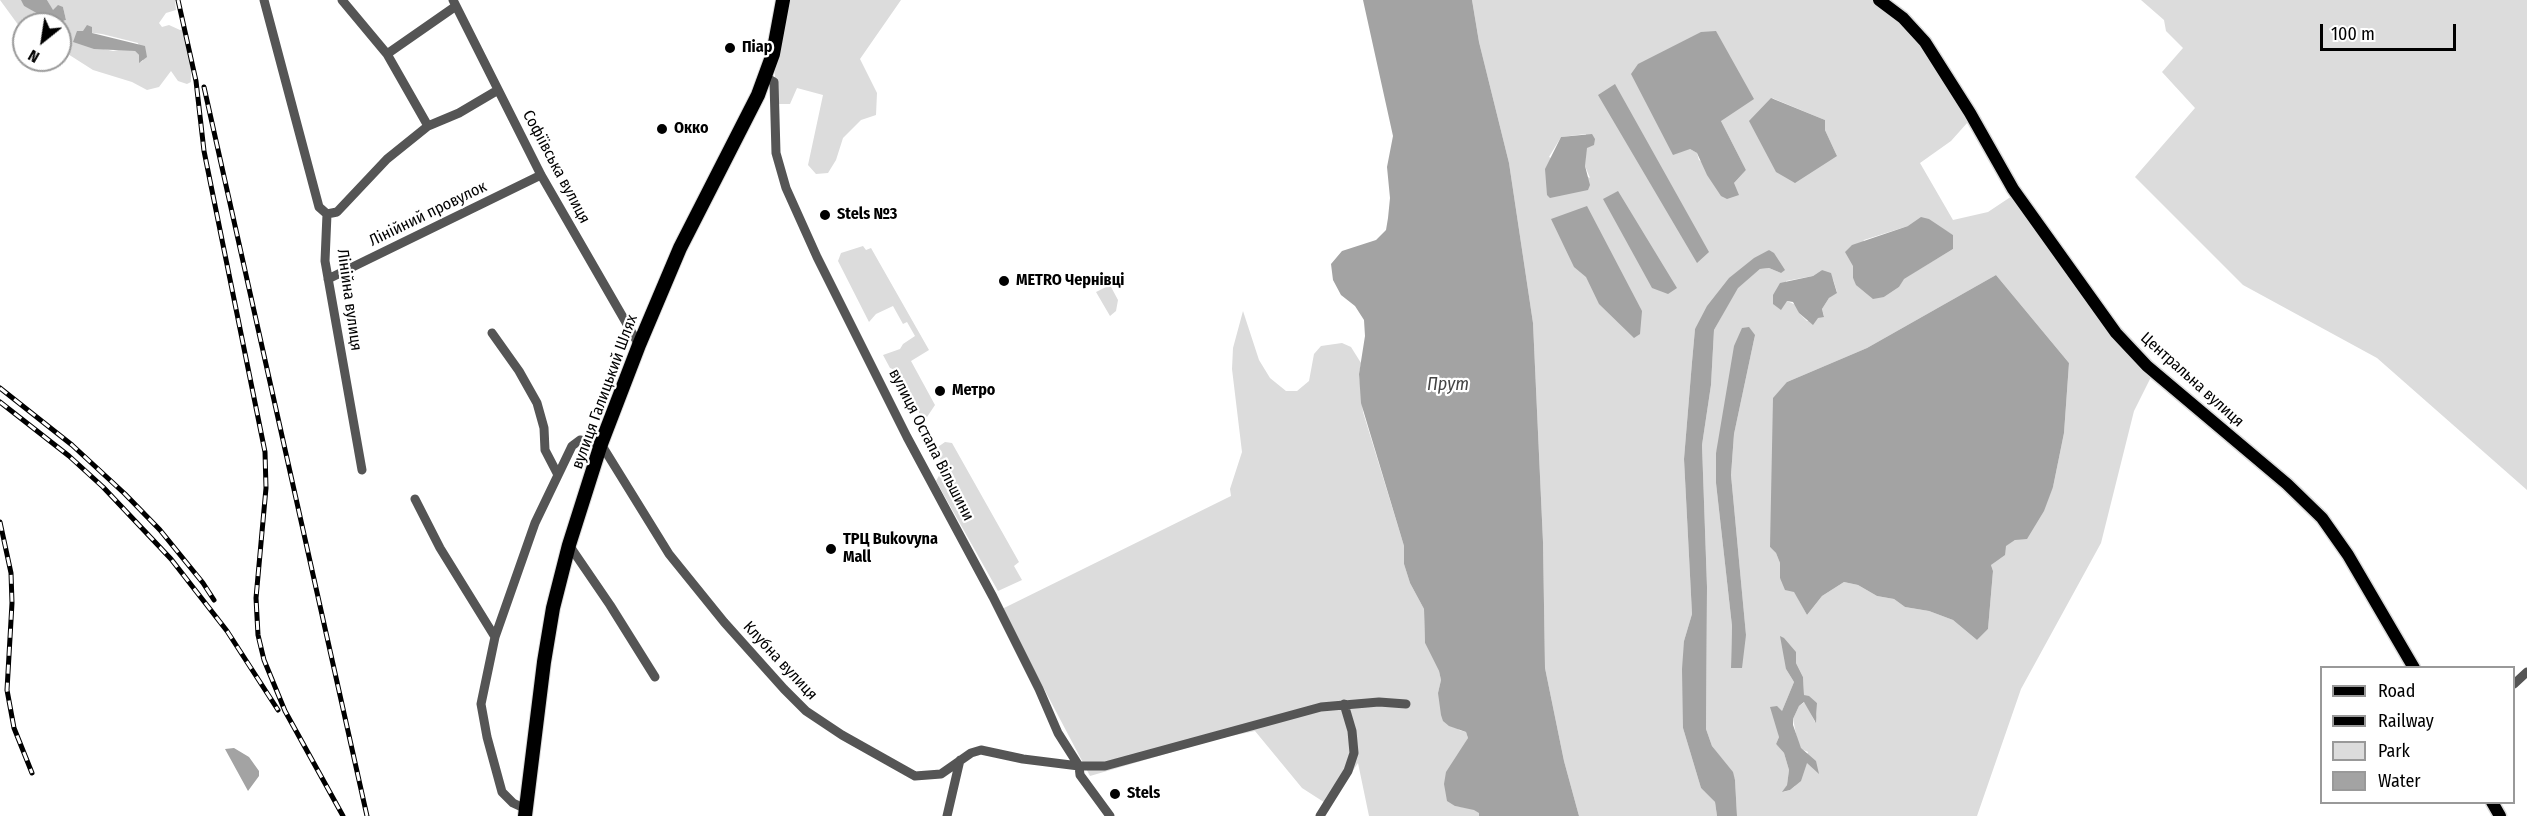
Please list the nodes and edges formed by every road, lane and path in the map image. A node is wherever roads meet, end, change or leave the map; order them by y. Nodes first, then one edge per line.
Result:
1 (264, 0) edge
2 (342, 0) edge
3 (783, 0) edge
4 (1879, 0) edge
5 (454, 3) edge
6 (387, 54) junction
7 (765, 77) junction
8 (498, 90) junction
9 (428, 126) junction
10 (541, 175) junction
11 (327, 214) junction
12 (328, 279) junction
13 (492, 333) dead end
14 (639, 345) junction
15 (601, 444) junction
16 (362, 470) dead end
17 (558, 475) junction
18 (415, 499) dead end
19 (569, 545) junction
20 (495, 637) junction
21 (2413, 666) edge
22 (2527, 672) edge
23 (655, 677) dead end
24 (2515, 683) edge
25 (1406, 704) dead end
26 (1344, 705) junction
27 (960, 760) junction
28 (1079, 766) junction
29 (526, 812) edge
30 (947, 816) edge
31 (1110, 816) edge
32 (1320, 816) edge

1 - 11 street, Лінійна вулиця
2 - 6 street
3 - 7 highway, вулиця Галицький Шлях
4 - 21 main road, Центральна вулиця
5 - 6 street
5 - 8 street, Софіївська вулиця
6 - 9 street
7 - 14 highway, вулиця Галицький Шлях
7 - 28 street, вулиця Остапа Вільшини
8 - 9 street
8 - 10 street, Софіївська вулиця
9 - 11 street
10 - 12 street, Лінійний провулок
10 - 14 street, Софіївська вулиця
11 - 12 street, Лінійна вулиця
12 - 16 street, Лінійна вулиця
13 - 17 street
14 - 15 highway, вулиця Галицький Шлях
15 - 17 street
15 - 19 highway, вулиця Галицький Шлях
15 - 27 street, Клубна вулиця
17 - 20 street
18 - 20 street
19 - 23 street
19 - 29 highway, вулиця Галицький Шлях
20 - 29 street
22 - 24 street
25 - 26 street, Клубна вулиця
26 - 28 street, Клубна вулиця
26 - 32 street
27 - 28 street, Клубна вулиця
27 - 30 street
28 - 31 street, вулиця Остапа Вільшини

